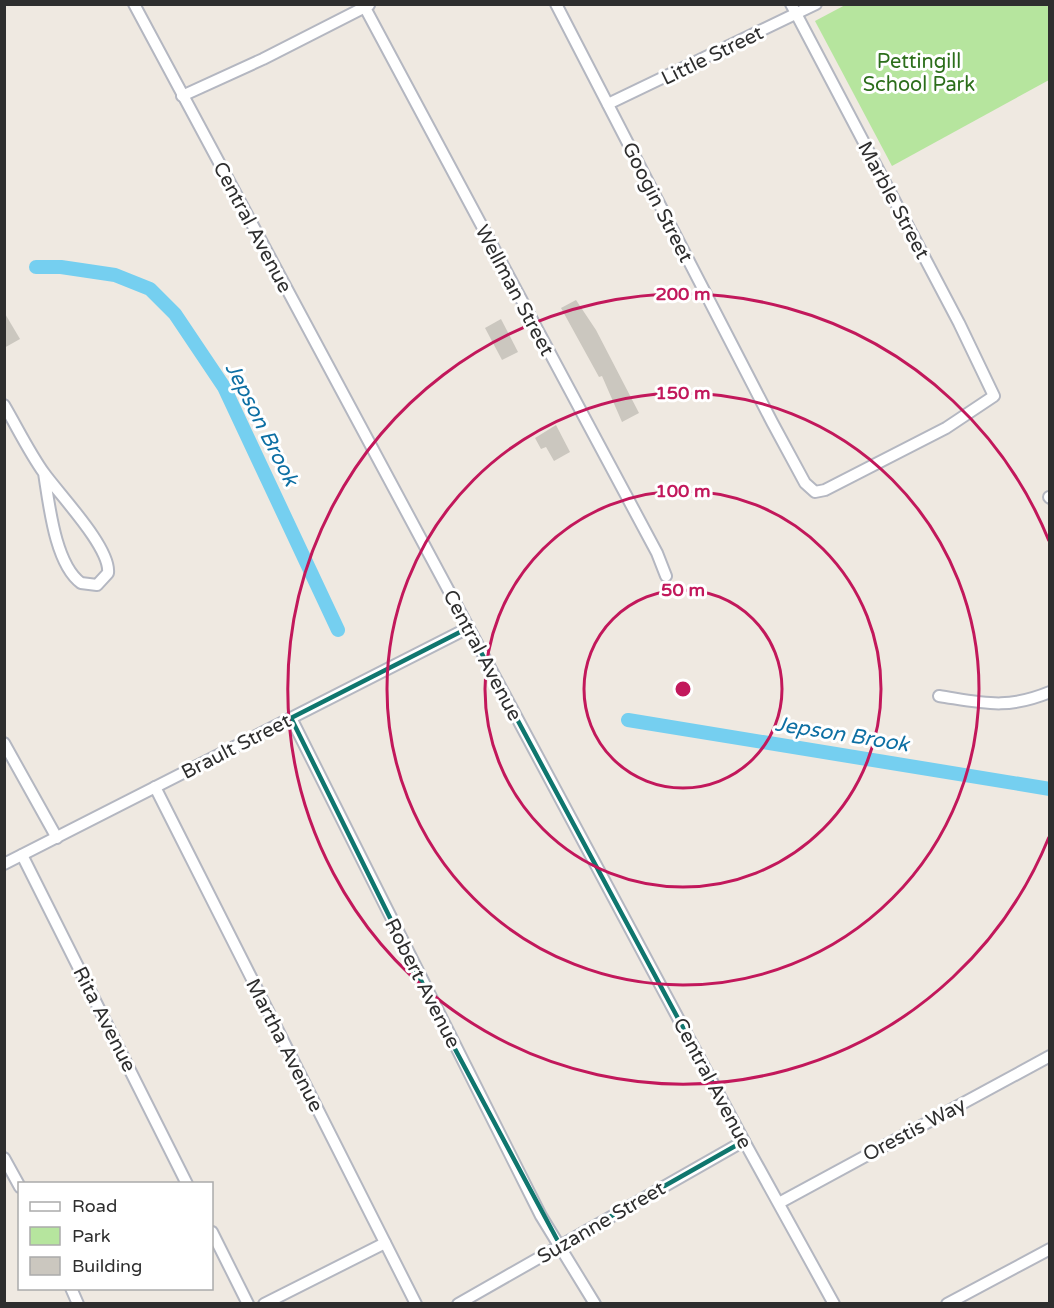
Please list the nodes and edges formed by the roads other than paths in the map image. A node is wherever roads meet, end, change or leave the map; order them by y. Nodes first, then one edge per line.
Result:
1 (134, 4) edge
2 (556, 4) edge
3 (816, 4) edge
4 (366, 5) edge
5 (794, 9) edge
6 (182, 96) junction
7 (608, 105) junction
8 (4, 405) edge
9 (44, 473) junction
10 (815, 492) joint
11 (666, 576) dead end
12 (468, 628) junction
13 (1050, 692) edge
14 (939, 696) dead end
15 (291, 718) junction
16 (4, 743) edge
17 (155, 787) junction
18 (57, 837) junction
19 (22, 855) junction
20 (4, 864) edge
21 (1050, 1056) edge
22 (744, 1141) junction
23 (4, 1158) edge
24 (186, 1182) edge
25 (18, 1183) edge
26 (779, 1203) junction
27 (213, 1234) edge
28 (385, 1243) junction
29 (561, 1245) junction
30 (1050, 1249) edge
31 (72, 1290) edge
32 (78, 1304) edge
33 (249, 1304) edge
34 (264, 1304) edge
35 (416, 1304) edge
36 (458, 1304) edge
37 (595, 1304) edge
38 (834, 1304) edge
39 (947, 1304) edge

1 - 6 street, Central Avenue
2 - 7 street, Googin Street
3 - 5 street, Little Street
4 - 6 street
4 - 11 street, Wellman Street
5 - 7 street, Little Street
5 - 10 street, Marble Street
6 - 12 street, Central Avenue
7 - 10 street, Googin Street
8 - 9 street
9 - 9 street
12 - 15 street, Brault Street
12 - 22 street, Central Avenue
13 - 14 street
15 - 17 street, Brault Street
15 - 29 street, Robert Avenue
16 - 18 street
17 - 18 street, Brault Street
17 - 28 street, Martha Avenue
18 - 19 street, Brault Street
19 - 20 street, Brault Street
19 - 24 street, Rita Avenue
21 - 26 street, Orestis Way
22 - 26 street, Central Avenue
22 - 29 street, Suzanne Street
23 - 25 street
26 - 38 street, Central Avenue
27 - 33 street
28 - 34 street
28 - 35 street, Martha Avenue
29 - 36 street, Suzanne Street
29 - 37 street, Robert Avenue
30 - 39 street
31 - 32 street

